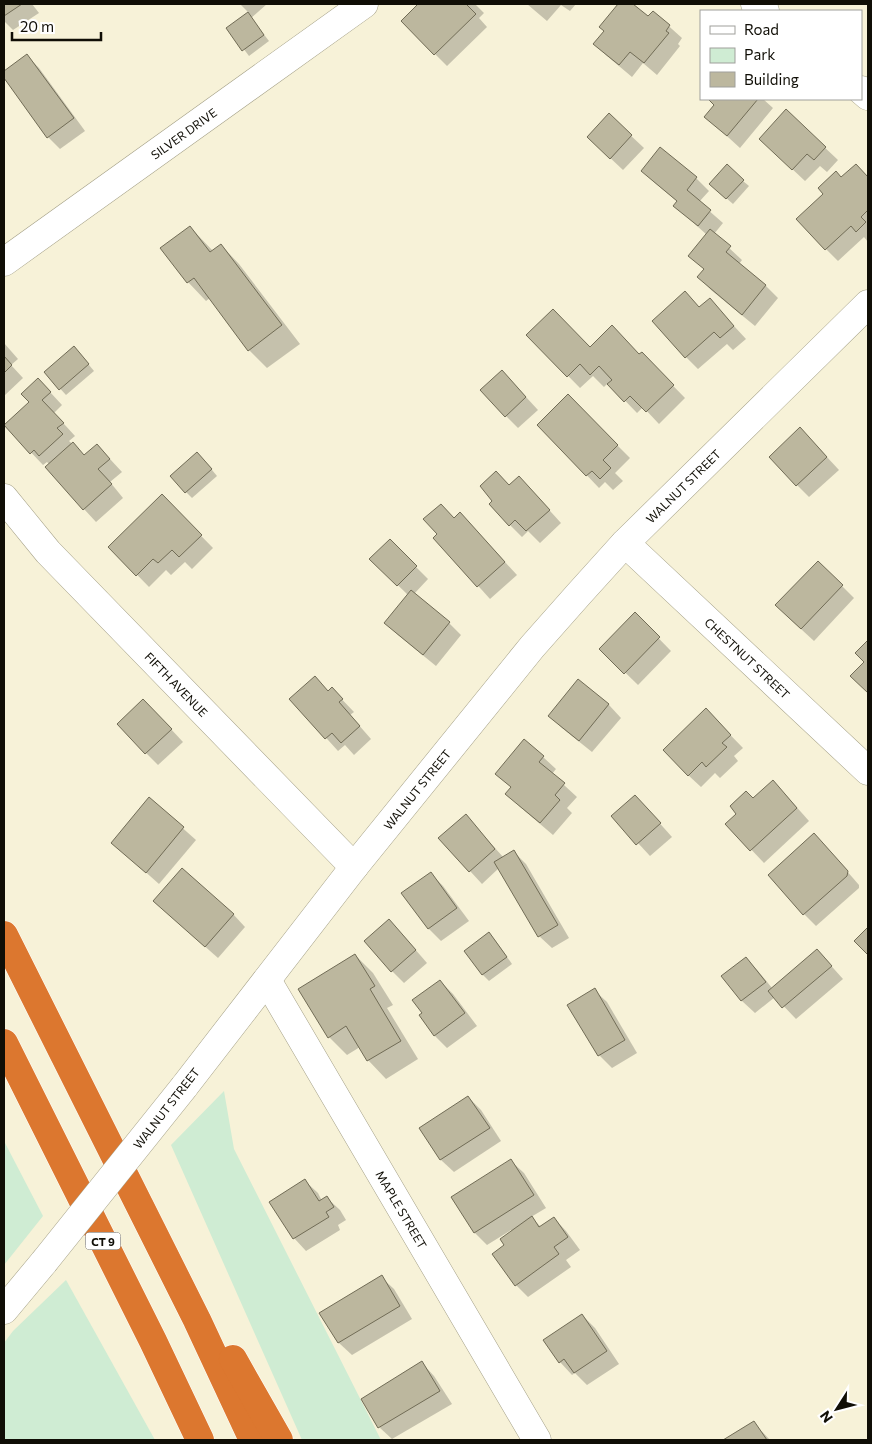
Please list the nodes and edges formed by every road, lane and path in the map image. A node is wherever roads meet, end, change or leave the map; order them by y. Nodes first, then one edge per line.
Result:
1 (364, 4) edge
2 (4, 262) edge
3 (868, 304) edge
4 (4, 498) edge
5 (625, 543) junction
6 (868, 772) edge
7 (354, 867) junction
8 (4, 935) edge
9 (266, 980) junction
10 (4, 1043) edge
11 (87, 1102) junction
12 (4, 1310) edge
13 (200, 1440) edge
14 (253, 1440) edge
15 (280, 1440) edge
16 (537, 1440) edge

1 - 2 street, SILVER DRIVE
3 - 5 street, WALNUT STREET
4 - 7 street, FIFTH AVENUE
5 - 6 street, CHESTNUT STREET
5 - 7 street, WALNUT STREET
7 - 9 street, WALNUT STREET
8 - 11 highway
9 - 12 street, WALNUT STREET, bridge
9 - 16 street, MAPLE STREET
10 - 13 highway, CT 9
11 - 14 highway
11 - 15 highway

